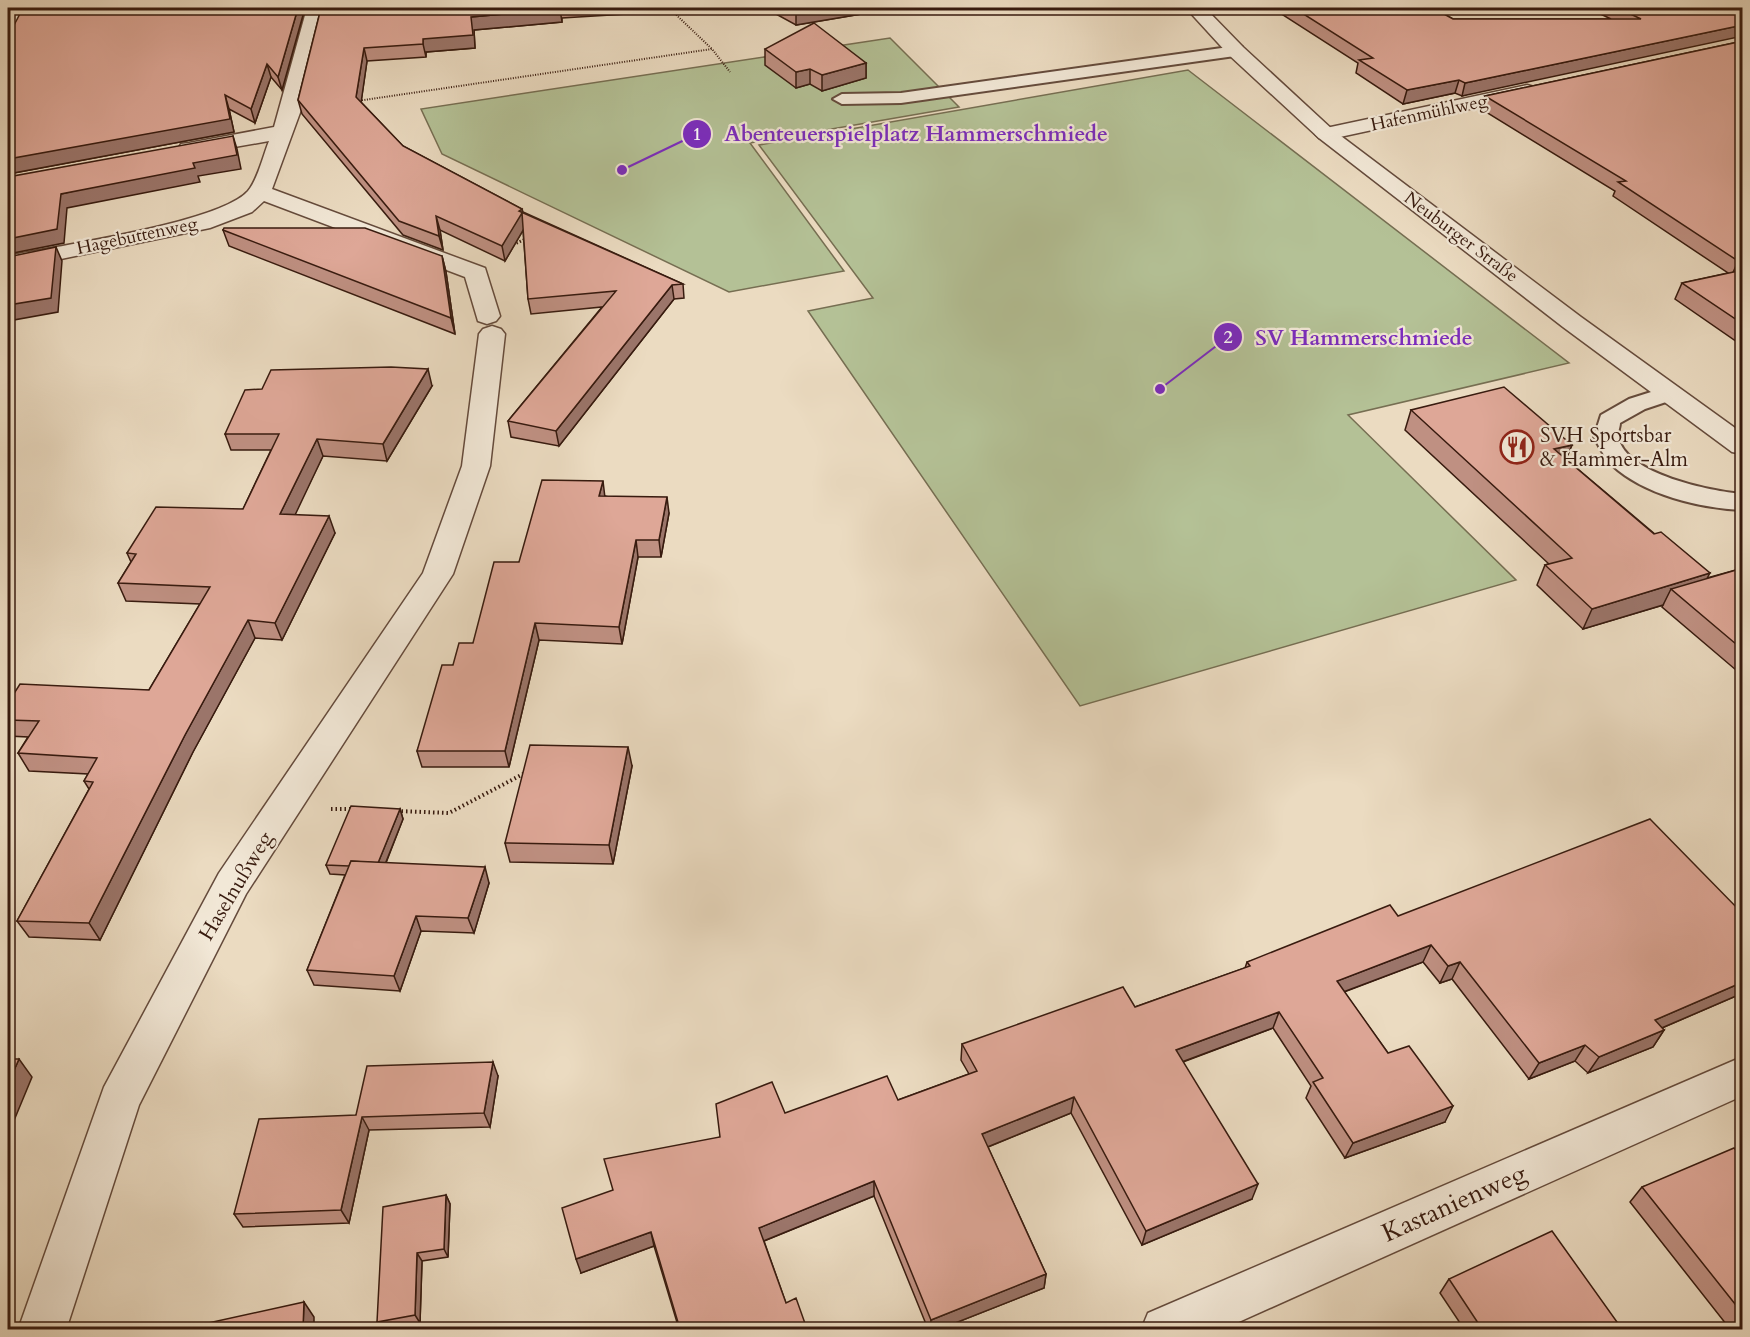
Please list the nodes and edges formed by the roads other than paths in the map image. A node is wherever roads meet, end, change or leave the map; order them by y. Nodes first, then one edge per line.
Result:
1 (23, 8) edge
2 (316, 8) edge
3 (1195, 8) edge
4 (8, 37) edge
5 (1236, 51) junction
6 (1541, 88) edge
7 (842, 99) dead end
8 (282, 132) junction
9 (1326, 134) junction
10 (168, 153) edge
11 (260, 192) junction
12 (8, 263) edge
13 (1670, 393) junction
14 (1743, 446) edge
15 (1743, 502) edge
16 (1743, 1076) edge
17 (42, 1329) edge
18 (1165, 1329) edge

1 - 4 street
2 - 8 street
3 - 5 street, Neuburger Straße
5 - 7 lane
5 - 9 street, Neuburger Straße
6 - 9 street, Hafenmühlweg
8 - 10 street
8 - 11 street
9 - 13 street, Neuburger Straße
11 - 12 street, Hagebuttenweg
11 - 17 street, Haselnußweg
13 - 14 street, Neuburger Straße
13 - 15 lane
16 - 18 street, Kastanienweg

